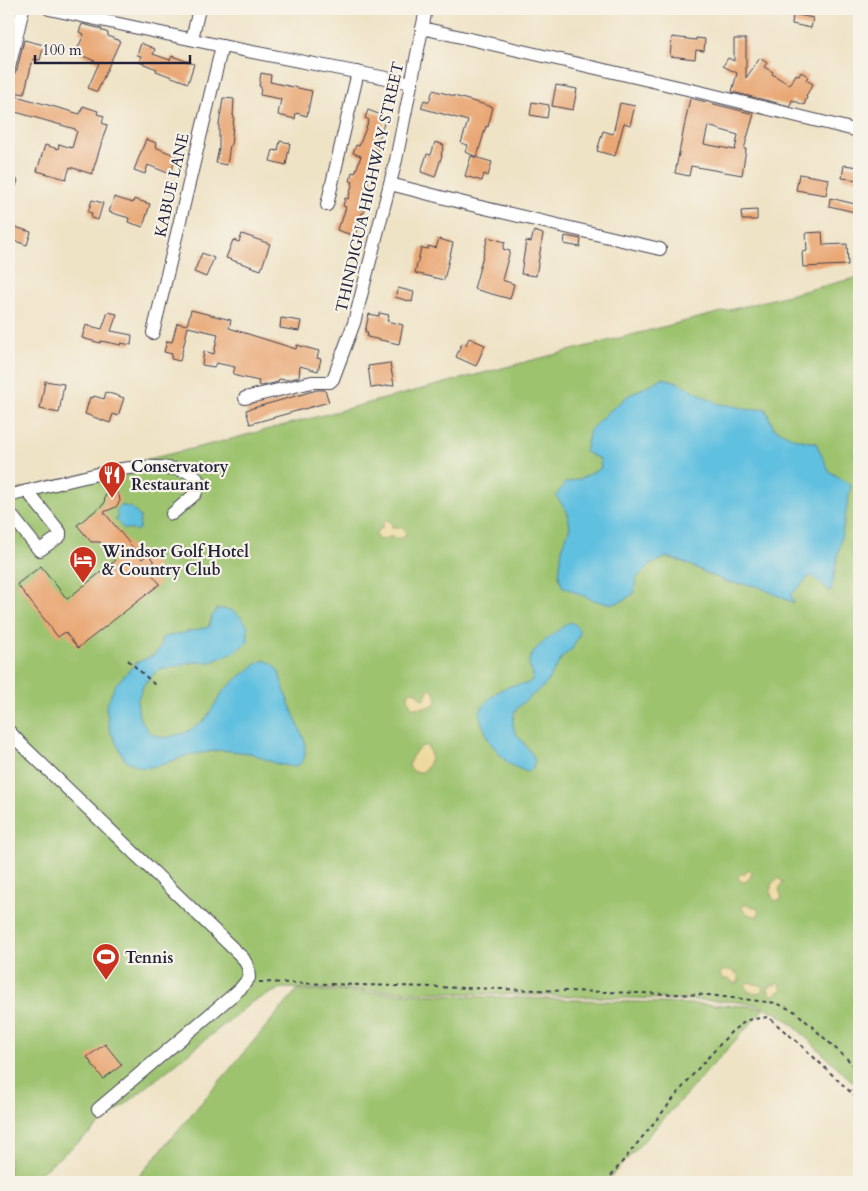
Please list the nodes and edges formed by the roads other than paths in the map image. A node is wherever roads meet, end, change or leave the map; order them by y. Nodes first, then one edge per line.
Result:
1 (23, 9) edge
2 (49, 9) edge
3 (199, 9) edge
4 (426, 9) edge
5 (422, 28) junction
6 (192, 39) junction
7 (222, 46) junction
8 (9, 68) edge
9 (358, 72) junction
10 (412, 83) junction
11 (859, 131) edge
12 (390, 184) junction
13 (327, 205) dead end
14 (660, 249) dead end
15 (153, 333) dead end
16 (245, 398) dead end
17 (27, 491) junction
18 (9, 496) edge
19 (9, 512) edge
20 (172, 514) dead end
21 (9, 731) edge
22 (98, 1109) dead end

1 - 8 street
2 - 6 street
3 - 6 street
4 - 5 street, THINDIGUA HIGHWAY STREET
5 - 10 street, THINDIGUA HIGHWAY STREET
5 - 11 street
6 - 7 street
7 - 9 street
7 - 15 street, KABUE LANE
9 - 10 street
9 - 13 street
10 - 12 street, THINDIGUA HIGHWAY STREET
12 - 14 street
12 - 16 street, THINDIGUA HIGHWAY STREET
17 - 18 street
17 - 19 street
17 - 20 street
21 - 22 street

